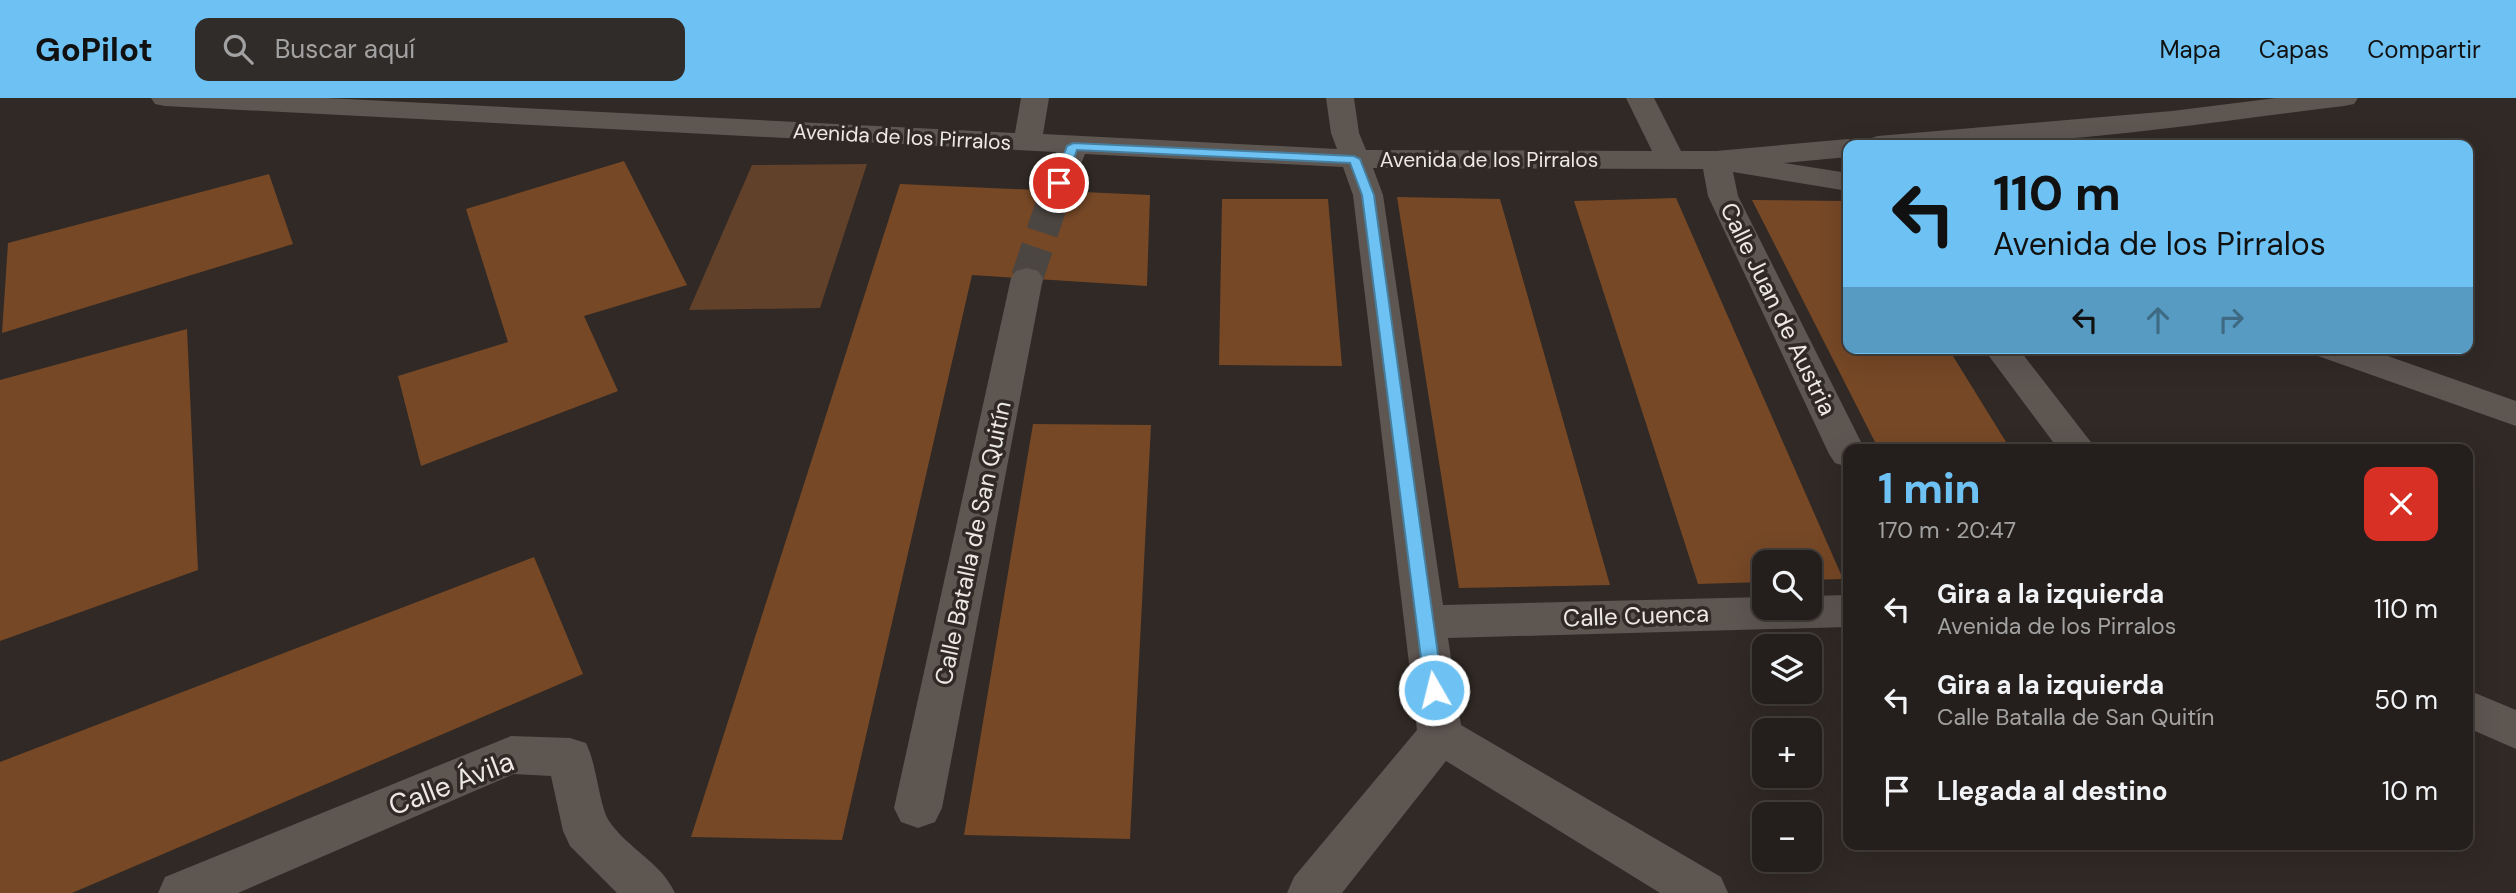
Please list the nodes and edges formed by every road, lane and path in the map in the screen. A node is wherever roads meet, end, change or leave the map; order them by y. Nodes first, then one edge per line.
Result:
1 (165, 98) edge
2 (716, 98) edge
3 (1035, 98) edge
4 (1340, 98) edge
5 (1640, 98) edge
6 (2148, 98) edge
7 (2344, 98) edge
8 (320, 102) edge
9 (2172, 119) junction
10 (698, 125) junction
11 (1935, 140) edge
12 (1027, 144) junction
13 (1073, 146) junction
14 (1843, 148) edge
15 (1354, 159) junction
16 (1671, 160) junction
17 (1716, 160) junction
18 (1843, 181) edge
19 (1056, 191) tunnel mouth
20 (1027, 278) tunnel mouth
21 (2005, 354) edge
22 (2347, 354) edge
23 (2516, 414) edge
24 (1843, 444) edge
25 (2074, 444) edge
26 (1843, 611) edge
27 (1424, 622) junction
28 (2473, 710) edge
29 (2516, 730) edge
30 (1440, 735) junction
31 (918, 808) dead end
32 (183, 893) edge
33 (650, 893) edge
34 (1312, 893) edge
35 (1703, 893) edge

1 - 8 street, Avenida de los Pirralos
2 - 10 street
3 - 12 street
4 - 15 street
5 - 16 street
6 - 9 street
7 - 9 street
8 - 10 street, Avenida de los Pirralos
9 - 11 street
10 - 12 street, Avenida de los Pirralos
12 - 13 street, Avenida de los Pirralos
13 - 15 street, Avenida de los Pirralos
13 - 19 street
14 - 17 street, Avenida de los Pirralos
15 - 16 street, Avenida de los Pirralos
15 - 27 street
16 - 17 street, Avenida de los Pirralos
17 - 18 street
17 - 24 street, Calle Juan de Austria
20 - 31 street, Calle Batalla de San Quitín
21 - 25 street
22 - 23 street
26 - 27 street, Calle Cuenca
27 - 30 street
28 - 29 street
30 - 34 street
30 - 35 street
32 - 33 street, Calle Ávila

